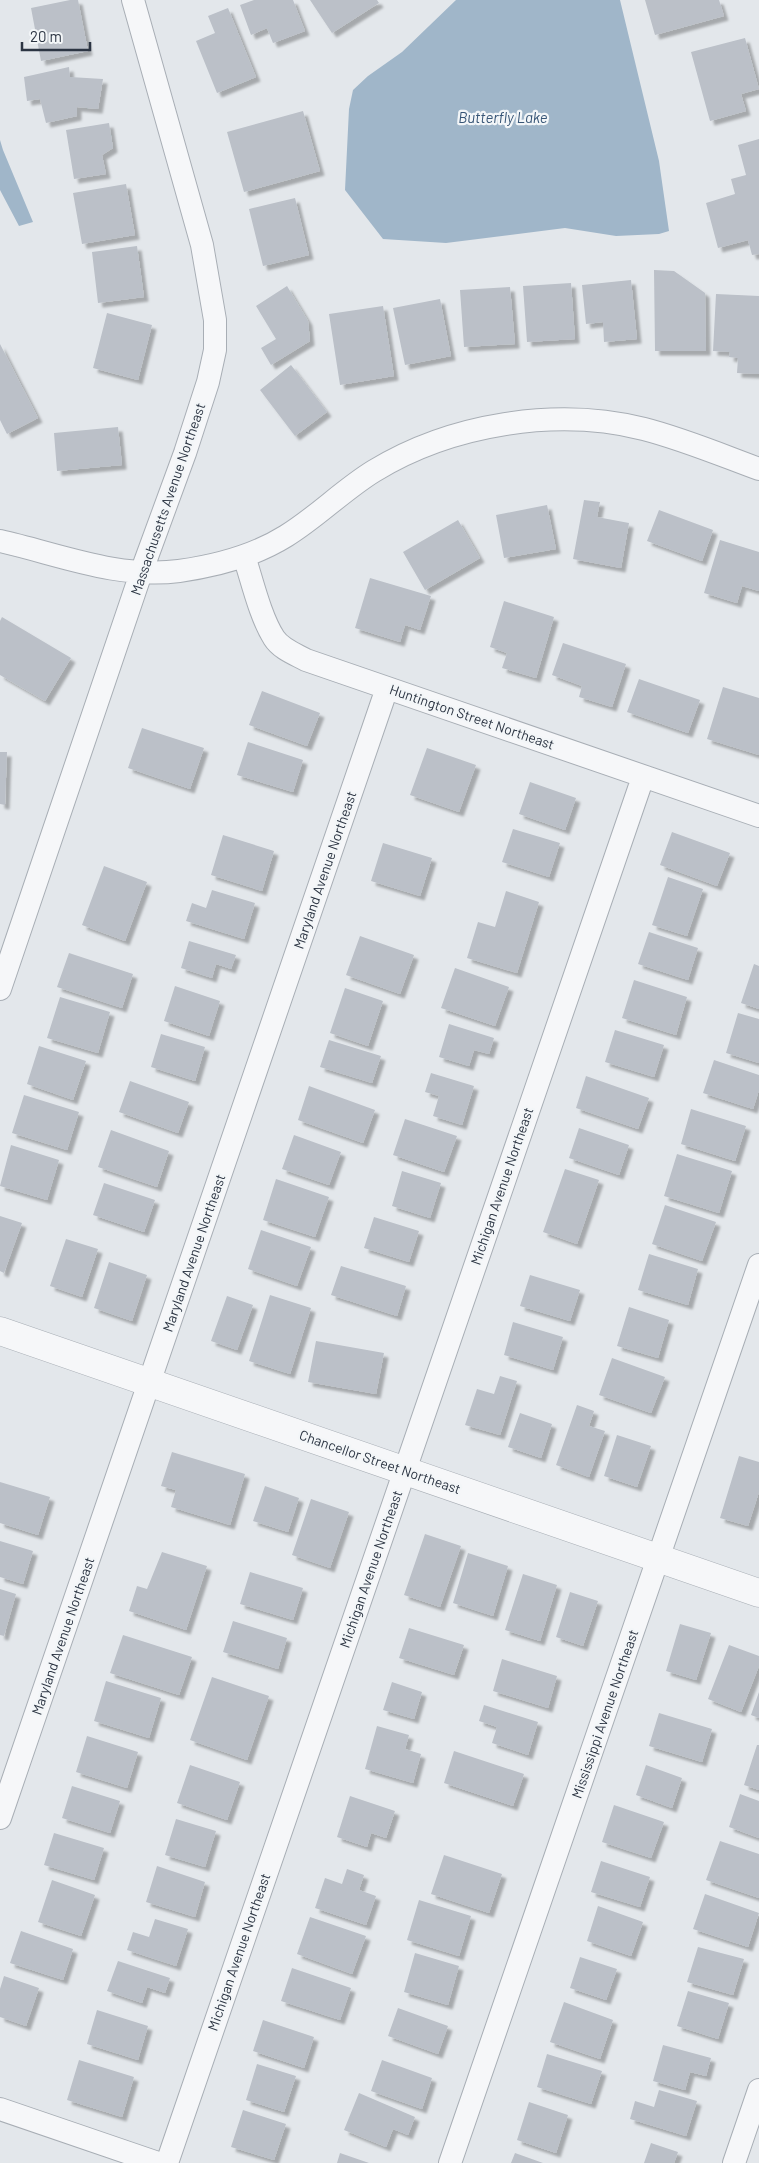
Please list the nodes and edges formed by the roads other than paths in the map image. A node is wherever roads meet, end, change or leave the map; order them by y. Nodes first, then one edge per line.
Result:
1 (132, 0) edge
2 (759, 469) edge
3 (0, 525) edge
4 (0, 541) edge
5 (33, 549) junction
6 (244, 556) junction
7 (142, 573) junction
8 (388, 688) junction
9 (643, 776) junction
10 (759, 816) edge
11 (0, 989) edge
12 (759, 1265) edge
13 (0, 1331) edge
14 (150, 1384) junction
15 (404, 1470) junction
16 (659, 1559) junction
17 (759, 1593) edge
18 (0, 1818) edge
19 (759, 2090) edge
20 (0, 2109) edge
21 (158, 2163) edge
22 (167, 2163) edge
23 (450, 2163) edge
24 (734, 2163) edge

1 - 7 street, Massachusetts Avenue Northeast
2 - 6 street
3 - 5 street
4 - 5 street
5 - 7 street
6 - 7 street
6 - 8 street, Huntington Street Northeast
7 - 11 street, Massachusetts Avenue Northeast
8 - 9 street, Huntington Street Northeast
8 - 14 street, Maryland Avenue Northeast
9 - 10 street, Huntington Street Northeast
9 - 15 street, Michigan Avenue Northeast
12 - 16 street, Mississippi Avenue Northeast
13 - 14 street, Chancellor Street Northeast
14 - 15 street, Chancellor Street Northeast
14 - 18 street, Maryland Avenue Northeast
15 - 16 street, Chancellor Street Northeast
15 - 22 street, Michigan Avenue Northeast
16 - 17 street, Chancellor Street Northeast
16 - 23 street, Mississippi Avenue Northeast
19 - 24 street
20 - 21 street

